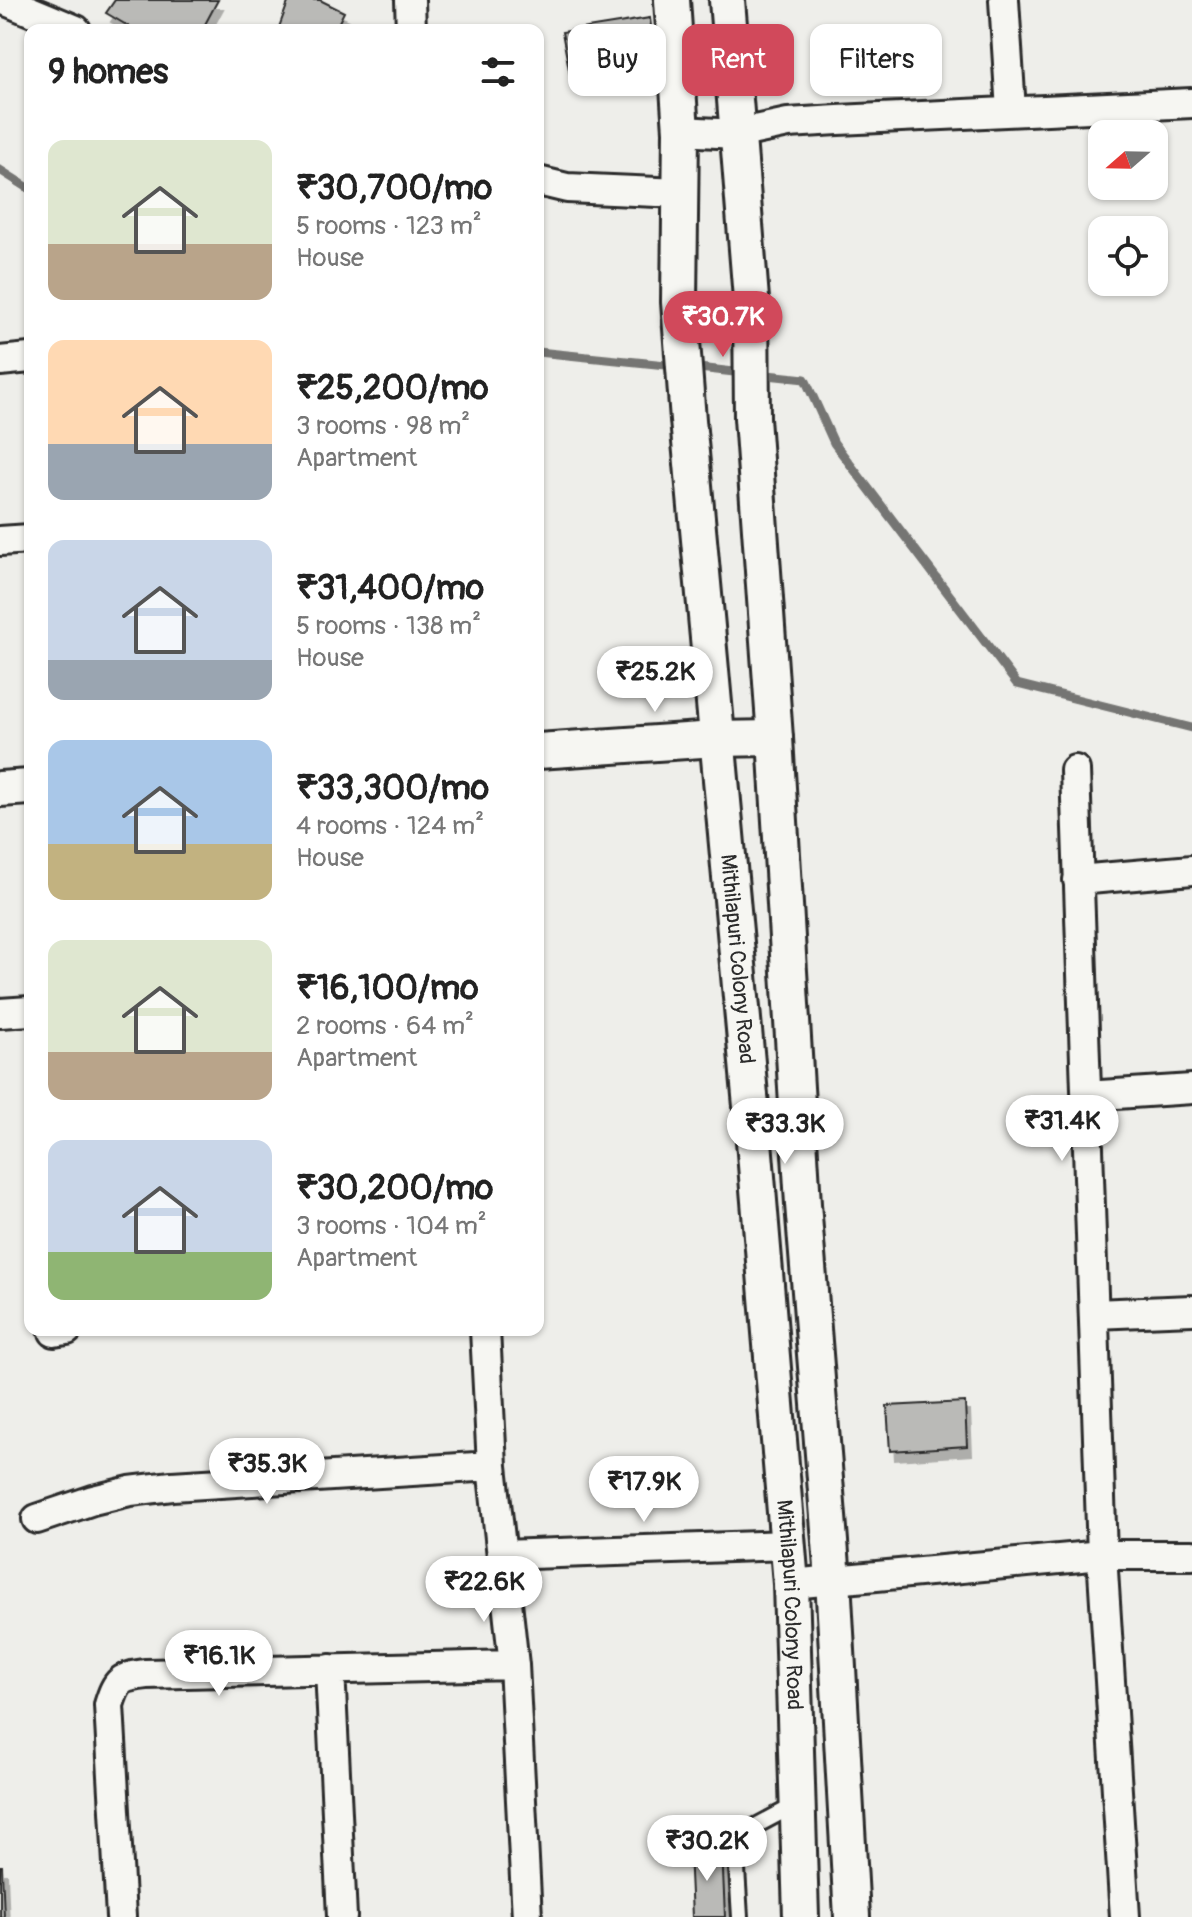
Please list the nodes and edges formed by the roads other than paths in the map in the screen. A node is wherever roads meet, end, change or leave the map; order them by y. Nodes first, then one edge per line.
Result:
1 (4, 0) edge
2 (410, 0) edge
3 (672, 0) edge
4 (727, 0) edge
5 (1004, 0) edge
6 (62, 24) edge
7 (411, 24) edge
8 (1192, 103) edge
9 (1011, 111) junction
10 (681, 131) junction
11 (736, 134) junction
12 (544, 182) edge
13 (680, 193) junction
14 (24, 359) edge
15 (0, 361) edge
16 (24, 539) edge
17 (0, 541) edge
18 (775, 738) junction
19 (716, 739) junction
20 (544, 751) edge
21 (1075, 770) dead end
22 (24, 787) edge
23 (0, 789) edge
24 (1192, 870) edge
25 (1078, 880) junction
26 (24, 1011) edge
27 (0, 1013) edge
28 (1192, 1089) edge
29 (1086, 1096) junction
30 (1192, 1310) edge
31 (1094, 1314) junction
32 (485, 1336) edge
33 (492, 1466) junction
34 (37, 1519) dead end
35 (788, 1545) junction
36 (502, 1555) junction
37 (1102, 1555) junction
38 (1192, 1555) edge
39 (833, 1579) junction
40 (791, 1584) junction
41 (514, 1665) junction
42 (330, 1669) junction
43 (797, 1804) junction
44 (121, 1917) edge
45 (342, 1917) edge
46 (527, 1917) edge
47 (740, 1917) edge
48 (801, 1917) edge
49 (852, 1917) edge
50 (1125, 1917) edge

1 - 6 street
2 - 7 street
3 - 10 street, Mithilapuri Colony Road
4 - 11 street, Mithilapuri Colony Road
5 - 9 street
8 - 9 street
9 - 11 street
10 - 11 street
10 - 13 street, Mithilapuri Colony Road
11 - 18 street, Mithilapuri Colony Road
12 - 13 street
13 - 19 street, Mithilapuri Colony Road
14 - 15 street
16 - 17 street
18 - 19 street
18 - 39 street, Mithilapuri Colony Road
19 - 20 street
19 - 35 street, Mithilapuri Colony Road
21 - 25 street
22 - 23 street
24 - 25 street
25 - 29 street
26 - 27 street
28 - 29 street
29 - 31 street
30 - 31 street
31 - 37 street
32 - 33 street
33 - 34 street
33 - 36 street
35 - 36 street
35 - 40 street, Mithilapuri Colony Road
36 - 41 street
37 - 38 street
37 - 39 street
37 - 50 street
39 - 40 street
39 - 49 street, Mithilapuri Colony Road
40 - 43 street, Mithilapuri Colony Road
41 - 42 street
41 - 46 street
42 - 44 street
42 - 45 street
43 - 47 lane
43 - 48 street, Mithilapuri Colony Road

